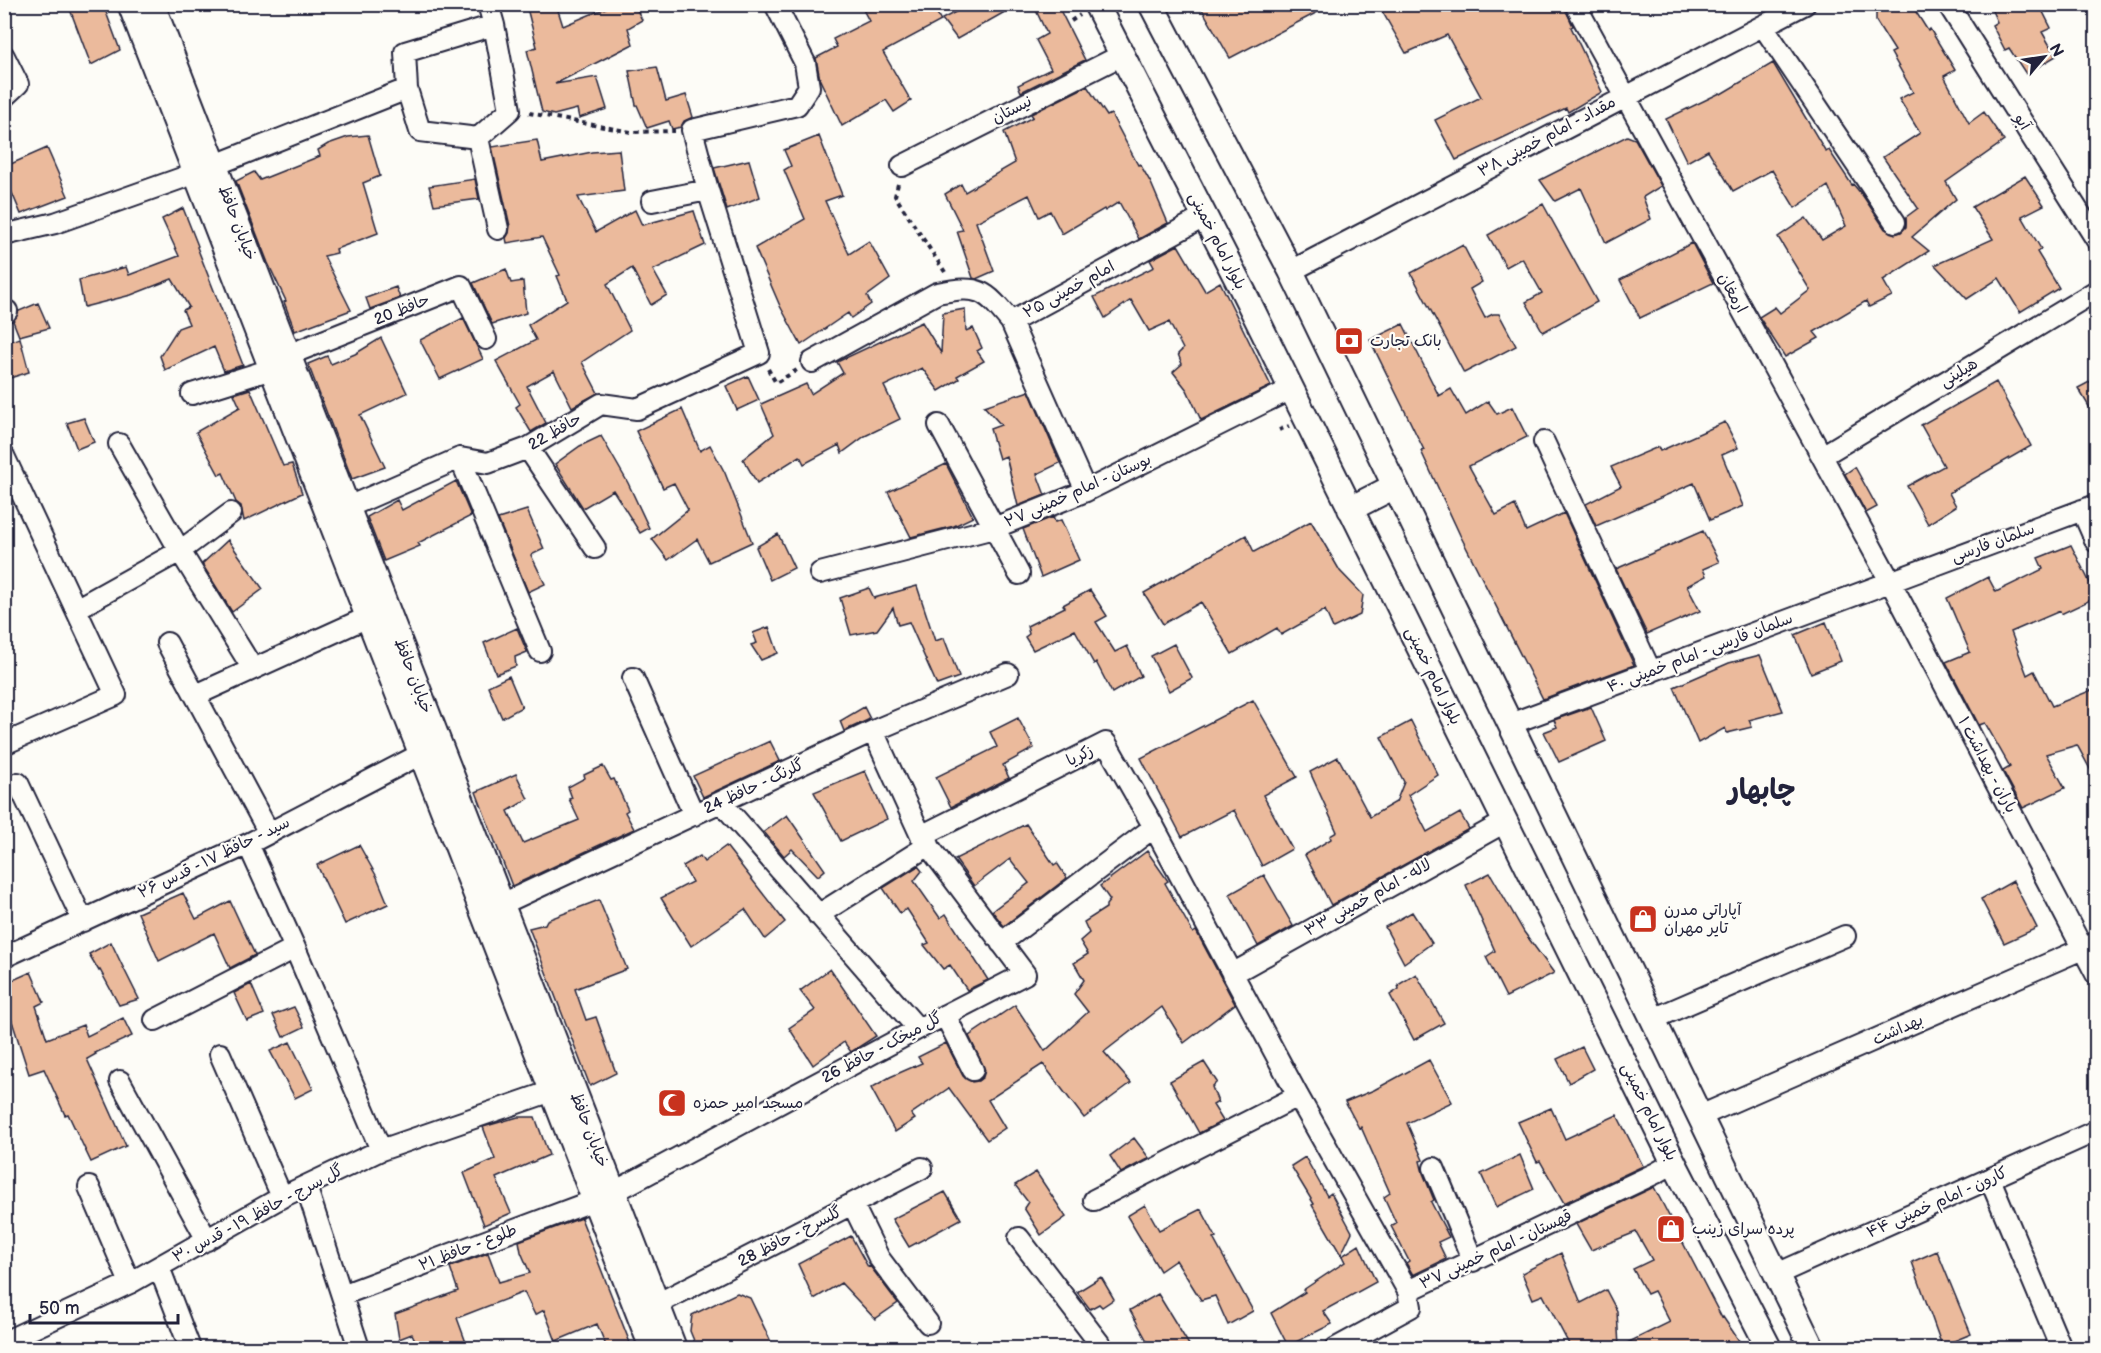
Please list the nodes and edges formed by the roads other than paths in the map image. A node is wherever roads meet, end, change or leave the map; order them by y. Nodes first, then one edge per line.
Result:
1 (130, 4) edge
2 (152, 4) edge
3 (488, 4) edge
4 (775, 4) edge
5 (1096, 4) edge
6 (1151, 4) edge
7 (1575, 4) edge
8 (1805, 4) edge
9 (1948, 4) edge
10 (494, 25) junction
11 (1763, 26) junction
12 (1122, 55) junction
13 (4, 56) edge
14 (407, 89) junction
15 (1625, 96) junction
16 (4, 98) edge
17 (478, 138) junction
18 (902, 166) road end
19 (205, 169) junction
20 (708, 190) junction
21 (652, 201) dead end
22 (1204, 217) junction
23 (1895, 222) dead end
24 (498, 228) dead end
25 (4, 235) edge
26 (2096, 239) edge
27 (1291, 271) junction
28 (2097, 291) edge
29 (1011, 322) junction
30 (486, 339) dead end
31 (280, 362) junction
32 (812, 362) road end
33 (1291, 389) junction
34 (192, 394) dead end
35 (939, 425) dead end
36 (1544, 442) dead end
37 (119, 444) dead end
38 (528, 448) junction
39 (4, 456) edge
40 (1822, 456) junction
41 (460, 459) junction
42 (1395, 486) junction
43 (1086, 491) junction
44 (348, 507) junction
45 (2089, 508) edge
46 (1350, 509) junction
47 (231, 513) dead end
48 (994, 528) junction
49 (2097, 542) edge
50 (595, 548) dead end
51 (180, 551) junction
52 (820, 573) dead end
53 (1019, 574) dead end
54 (1890, 581) junction
55 (76, 609) junction
56 (368, 617) junction
57 (167, 644) dead end
58 (540, 651) dead end
59 (253, 669) junction
60 (1652, 672) junction
61 (1008, 674) dead end
62 (633, 678) dead end
63 (196, 695) junction
64 (1510, 724) junction
65 (873, 731) junction
66 (4, 744) edge
67 (421, 754) junction
68 (18, 783) dead end
69 (721, 802) junction
70 (694, 815) junction
71 (1505, 822) junction
72 (1154, 827) junction
73 (269, 833) junction
74 (925, 840) junction
75 (248, 844) junction
76 (502, 904) junction
77 (818, 915) junction
78 (82, 921) junction
79 (1845, 936) dead end
80 (1001, 944) junction
81 (2090, 946) edge
82 (296, 948) junction
83 (4, 957) edge
84 (1232, 974) junction
85 (2097, 974) edge
86 (945, 1015) junction
87 (1653, 1018) junction
88 (155, 1020) dead end
89 (918, 1029) junction
90 (220, 1054) dead end
91 (972, 1070) dead end
92 (120, 1081) dead end
93 (552, 1091) junction
94 (1298, 1096) junction
95 (1700, 1116) junction
96 (2097, 1131) edge
97 (381, 1150) junction
98 (1674, 1163) junction
99 (922, 1168) dead end
100 (1434, 1168) dead end
101 (1990, 1179) junction
102 (89, 1186) dead end
103 (306, 1186) junction
104 (604, 1196) junction
105 (282, 1197) junction
106 (1094, 1200) dead end
107 (853, 1205) junction
108 (1019, 1238) dead end
109 (207, 1240) junction
110 (1473, 1261) junction
111 (159, 1267) junction
112 (1777, 1274) junction
113 (130, 1283) junction
114 (1408, 1291) junction
115 (342, 1295) junction
116 (657, 1304) junction
117 (928, 1323) dead end
118 (4, 1342) edge
119 (190, 1348) edge
120 (359, 1348) edge
121 (652, 1348) edge
122 (674, 1348) edge
123 (1103, 1348) edge
124 (1336, 1348) edge
125 (1769, 1348) edge
126 (1812, 1348) edge
127 (2061, 1348) edge

1 - 19 main road, خیابان حافظ
2 - 19 main road, خیابان حافظ
3 - 10 street
4 - 20 street
5 - 12 main road, بلوار امام خمینی
6 - 27 main road
7 - 15 street, ارمغان
8 - 11 street, مقداد - امام خمینی ۳۸
9 - 26 street, آبو
10 - 14 street
10 - 17 street
11 - 15 street, مقداد - امام خمینی ۳۸
11 - 23 street
12 - 18 street, نیستان
12 - 22 main road, بلوار امام خمینی
13 - 16 street
14 - 17 street
14 - 19 street
15 - 27 street, مقداد - امام خمینی ۳۸
15 - 40 street, ارمغان
17 - 24 street
19 - 25 street
19 - 31 main road, خیابان حافظ
20 - 21 street
20 - 38 street, حافظ 22
22 - 29 street, امام خمینی ۲۵
22 - 33 main road, بلوار امام خمینی
27 - 42 main road
28 - 40 street, هیلینی
29 - 32 street, امام خمینی ۲۵
29 - 43 street
30 - 31 street, حافظ 20
31 - 34 street
31 - 44 main road, خیابان حافظ
31 - 56 main road, خیابان حافظ
33 - 43 street, بوستان - امام خمینی ۲۷
33 - 46 main road, بلوار امام خمینی
35 - 48 street
36 - 60 street
37 - 51 street
38 - 41 street, حافظ 22
38 - 50 street
39 - 55 street
40 - 54 street, ارمغان
41 - 44 street, حافظ 22
41 - 58 street
42 - 46 main road
42 - 64 main road
43 - 48 street, بوستان - امام خمینی ۲۷
44 - 76 main road, خیابان حافظ
45 - 49 street
45 - 54 street, سلمان فارسی
46 - 71 main road, بلوار امام خمینی
47 - 51 street
48 - 52 street, بوستان - امام خمینی ۲۷
48 - 53 street
51 - 55 street
51 - 59 street
54 - 60 street, سلمان فارسی - امام خمینی ۴۰
54 - 81 street, باران - بهداشت ۱
55 - 66 street
56 - 59 street
56 - 67 main road, خیابان حافظ
57 - 63 street
59 - 63 street
60 - 64 street, سلمان فارسی - امام خمینی ۴۰
61 - 65 street, گلرنگ - حافظ 24
62 - 70 street
63 - 73 street
64 - 87 main road
65 - 69 street, گلرنگ - حافظ 24
65 - 74 street
67 - 73 street, سید - حافظ ۱۷ - قدس ۲۶
67 - 93 main road, خیابان حافظ
68 - 78 street
69 - 70 street, گلرنگ - حافظ 24
69 - 77 street
70 - 76 street, گلرنگ - حافظ 24
71 - 84 street, لاله - امام خمینی ۳۳
71 - 98 main road, بلوار امام خمینی
72 - 74 street, زکریا
72 - 80 street
72 - 84 street, زکریا
73 - 75 street, سید - حافظ ۱۷ - قدس ۲۶
74 - 77 street
74 - 80 street
75 - 78 street, سید - حافظ ۱۷ - قدس ۲۶
75 - 82 street
76 - 104 main road, خیابان حافظ
77 - 89 street
78 - 83 street, سید - حافظ ۱۷ - قدس ۲۶
79 - 87 street
80 - 86 street, گل میخک - حافظ 26
81 - 85 street, باران - بهداشت ۱
81 - 95 street, بهداشت
82 - 88 street
82 - 97 street
84 - 94 street, زکریا
86 - 89 street, گل میخک - حافظ 26
86 - 91 street
87 - 95 main road
89 - 104 street, گل میخک - حافظ 26
90 - 105 street
92 - 109 street
93 - 97 street, گل سرج - حافظ ۱۹ - قدس ۳۰
93 - 104 main road, خیابان حافظ
94 - 106 street
94 - 114 street, زکریا
95 - 112 main road
96 - 101 street, کارون - امام خمینی ۴۴
97 - 103 street, گل سرج - حافظ ۱۹ - قدس ۳۰
98 - 110 street, قهستان - امام خمینی ۳۷
98 - 125 main road, بلوار امام خمینی
99 - 107 street, گلسرخ - حافظ 28
100 - 110 street
101 - 112 street, کارون - امام خمینی ۴۴
101 - 127 street
102 - 113 street
103 - 105 street, گل سرج - حافظ ۱۹ - قدس ۳۰
103 - 115 street
104 - 115 street, طلوع - حافظ ۲۱
104 - 116 main road, خیابان حافظ
104 - 121 main road, خیابان حافظ
105 - 109 street, گل سرج - حافظ ۱۹ - قدس ۳۰
107 - 116 street, گلسرخ - حافظ 28
107 - 117 street
108 - 123 street
109 - 111 street, گل سرج - حافظ ۱۹ - قدس ۳۰
110 - 114 street, قهستان - امام خمینی ۳۷
111 - 113 street, گل سرج - حافظ ۱۹ - قدس ۳۰
111 - 119 street
112 - 126 main road
113 - 118 street, گل سرج - حافظ ۱۹ - قدس ۳۰
114 - 124 street, قهستان - امام خمینی ۳۷
115 - 120 street
116 - 122 main road, خیابان حافظ

